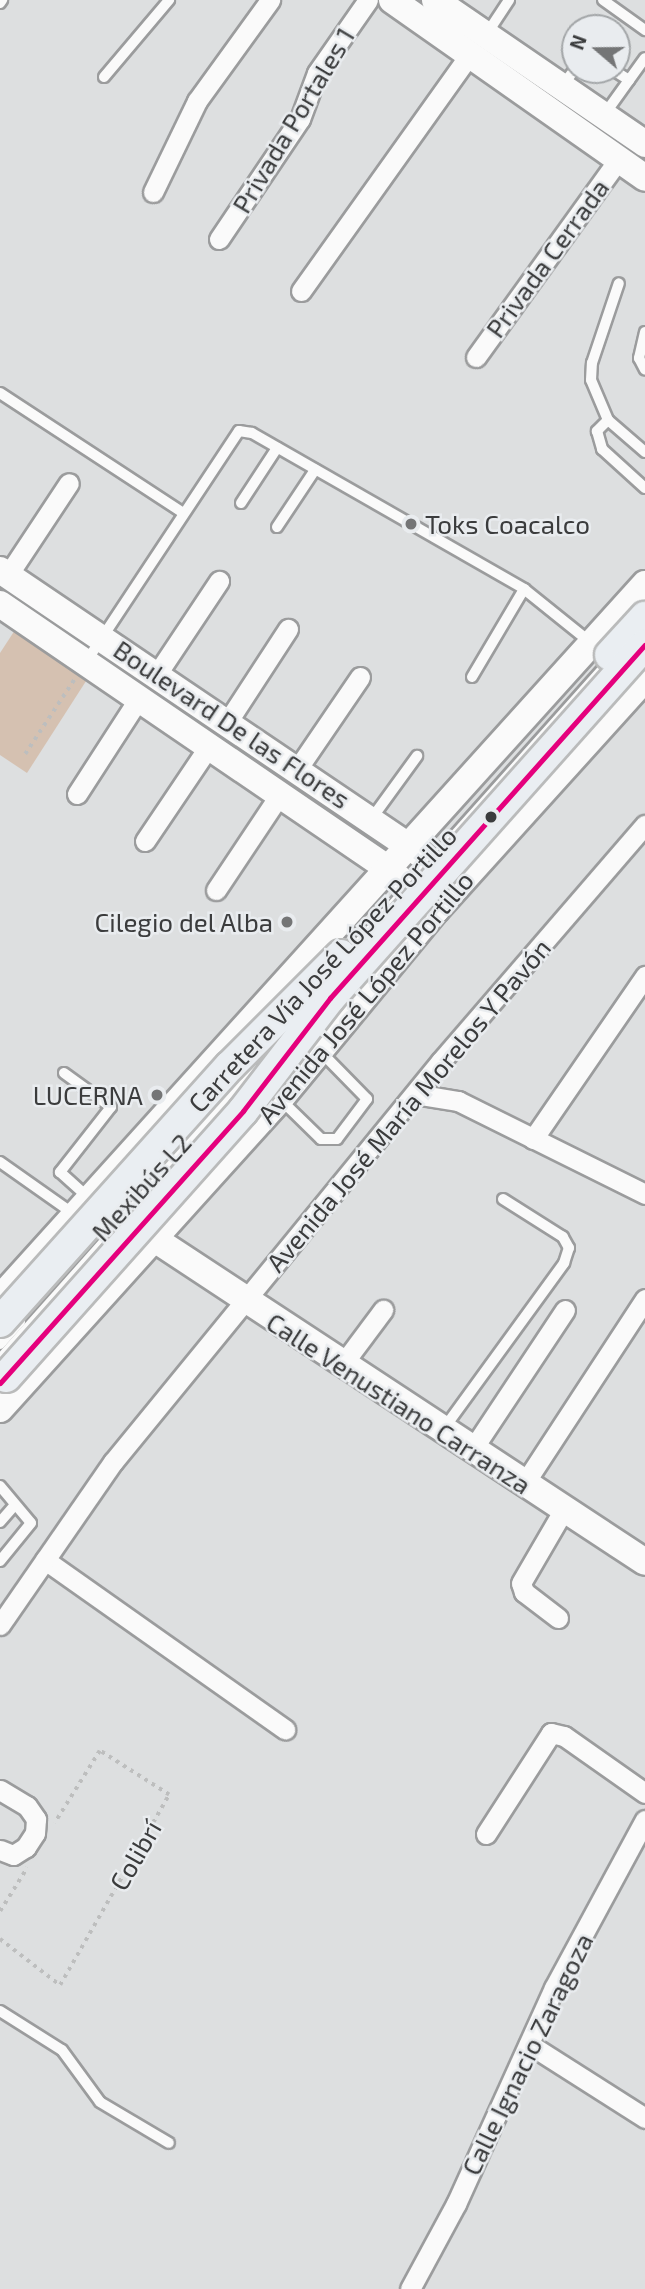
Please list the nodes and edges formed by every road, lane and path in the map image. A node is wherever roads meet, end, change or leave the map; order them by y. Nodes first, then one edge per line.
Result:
1 (169, 0) edge
2 (270, 0) edge
3 (368, 0) edge
4 (392, 0) edge
5 (435, 0) edge
6 (509, 0) edge
7 (603, 0) edge
8 (645, 30) edge
9 (478, 44) junction
10 (645, 58) edge
11 (561, 75) edge
12 (104, 77) dead end
13 (631, 77) edge
14 (574, 84) edge
15 (626, 84) edge
16 (604, 116) junction
17 (645, 144) edge
18 (619, 159) junction
19 (645, 178) edge
20 (153, 192) dead end
21 (219, 239) dead end
22 (619, 283) dead end
23 (301, 291) dead end
24 (645, 332) edge
25 (476, 357) dead end
26 (645, 370) edge
27 (0, 393) edge
28 (608, 420) junction
29 (277, 448) junction
30 (645, 452) edge
31 (315, 470) junction
32 (69, 483) dead end
33 (645, 488) edge
34 (241, 503) dead end
35 (182, 512) junction
36 (277, 527) dead end
37 (4, 572) edge
38 (219, 581) dead end
39 (645, 584) edge
40 (524, 589) junction
41 (0, 604) edge
42 (645, 617) edge
43 (645, 622) edge
44 (288, 629) dead end
45 (103, 637) junction
46 (645, 640) edge
47 (591, 643) junction
48 (645, 645) edge
49 (86, 662) junction
50 (157, 674) junction
51 (360, 677) dead end
52 (472, 677) dead end
53 (645, 679) edge
54 (139, 698) junction
55 (636, 707) edge
56 (228, 721) junction
57 (209, 746) junction
58 (25, 754) dead end
59 (417, 756) dead end
60 (298, 768) junction
61 (76, 794) dead end
62 (280, 794) junction
63 (372, 819) junction
64 (645, 825) edge
65 (145, 841) dead end
66 (436, 864) junction
67 (388, 869) junction
68 (216, 890) dead end
69 (421, 896) junction
70 (645, 976) edge
71 (319, 1051) junction
72 (64, 1073) dead end
73 (415, 1094) junction
74 (280, 1099) junction
75 (533, 1139) junction
76 (0, 1162) edge
77 (645, 1194) edge
78 (503, 1199) dead end
79 (83, 1207) junction
80 (156, 1240) junction
81 (0, 1298) edge
82 (645, 1299) edge
83 (244, 1302) junction
84 (383, 1310) dead end
85 (565, 1310) dead end
86 (0, 1322) edge
87 (0, 1344) edge
88 (342, 1366) junction
89 (3, 1368) edge
90 (0, 1409) edge
91 (443, 1431) junction
92 (471, 1450) junction
93 (524, 1484) junction
94 (0, 1486) edge
95 (13, 1507) junction
96 (564, 1510) junction
97 (0, 1522) edge
98 (45, 1560) junction
99 (0, 1561) edge
100 (645, 1562) edge
101 (558, 1618) dead end
102 (0, 1625) edge
103 (285, 1728) dead end
104 (100, 1751) dead end
105 (0, 1790) edge
106 (645, 1793) edge
107 (645, 1820) edge
108 (486, 1834) dead end
109 (640, 1844) edge
110 (0, 1850) edge
111 (0, 1939) edge
112 (0, 2011) edge
113 (529, 2044) junction
114 (645, 2118) edge
115 (169, 2143) dead end
116 (410, 2289) edge

1 - 12 lane
2 - 20 street
3 - 21 street, Privada Portales 1
4 - 9 main road
5 - 9 main road
6 - 9 lane
7 - 8 lane
9 - 11 main road
9 - 18 main road
9 - 23 street
10 - 13 lane
14 - 16 main road
15 - 16 lane
16 - 17 main road
18 - 19 main road
18 - 25 street, Privada Cerrada
22 - 28 lane
24 - 26 lane
27 - 35 lane
28 - 30 lane
28 - 33 lane
29 - 31 lane
29 - 34 lane
29 - 35 lane
31 - 36 lane
31 - 40 lane
32 - 37 street
35 - 45 lane
37 - 45 main road, Boulevard De las Flores
38 - 50 street
39 - 47 main road, Avenida José López Portillo
40 - 47 lane
40 - 52 lane
41 - 49 main road, Boulevard De las Flores
42 - 86 main road, Carretera Vía José López Portillo, bridge
43 - 66 lane, Mexibús L2
44 - 56 street
45 - 49 lane
45 - 50 main road, Boulevard De las Flores
46 - 66 lane, Mexibús L2
47 - 66 main road, Avenida José López Portillo
48 - 89 main road, Carretera Vía José López Portillo, bridge
49 - 54 main road, Boulevard De las Flores
49 - 58 path
50 - 56 main road, Boulevard De las Flores
51 - 60 street
53 - 55 main road, Avenida José López Portillo
54 - 57 main road, Boulevard De las Flores
54 - 61 street
55 - 66 main road, Avenida José López Portillo
56 - 60 main road, Boulevard De las Flores
57 - 62 main road, Boulevard De las Flores
57 - 65 street
59 - 63 lane
60 - 63 main road, Boulevard De las Flores
62 - 67 main road, Boulevard De las Flores
62 - 68 street
63 - 66 main road, Boulevard De las Flores
64 - 73 street, Avenida José María Morelos Y Pavón
66 - 67 main road, Avenida José López Portillo
66 - 69 main road, Avenida José López Portillo
66 - 69 lane, Mexibús L2
67 - 69 main road, Boulevard De las Flores
67 - 79 main road, Avenida José López Portillo
69 - 71 main road, Avenida José López Portillo
69 - 87 lane, Mexibús L2
69 - 89 lane, Mexibús L2
70 - 75 street
71 - 74 main road, Avenida José López Portillo
71 - 74 lane
72 - 79 lane
73 - 75 street
73 - 83 street, Avenida José María Morelos Y Pavón
74 - 80 main road, Avenida José López Portillo
75 - 77 street
76 - 79 lane
78 - 91 lane
79 - 81 main road, Avenida José López Portillo
80 - 83 main road, Calle Venustiano Carranza
80 - 90 main road, Avenida José López Portillo
82 - 93 street
83 - 88 main road, Calle Venustiano Carranza
83 - 98 street, Avenida José María Morelos Y Pavón
84 - 88 street
85 - 92 street
88 - 91 main road, Calle Venustiano Carranza
91 - 92 main road, Calle Venustiano Carranza
92 - 93 main road, Calle Venustiano Carranza
93 - 96 main road, Calle Venustiano Carranza
94 - 95 lane
95 - 97 lane
95 - 99 lane
96 - 100 main road, Calle Venustiano Carranza
96 - 101 street
98 - 102 street, Avenida José María Morelos Y Pavón
98 - 103 street
104 - 111 path, Colibrí
105 - 110 street
106 - 108 street
107 - 109 street, Calle Ignacio Zaragoza
109 - 113 street, Calle Ignacio Zaragoza
112 - 115 lane
113 - 114 street
113 - 116 street, Calle Ignacio Zaragoza

